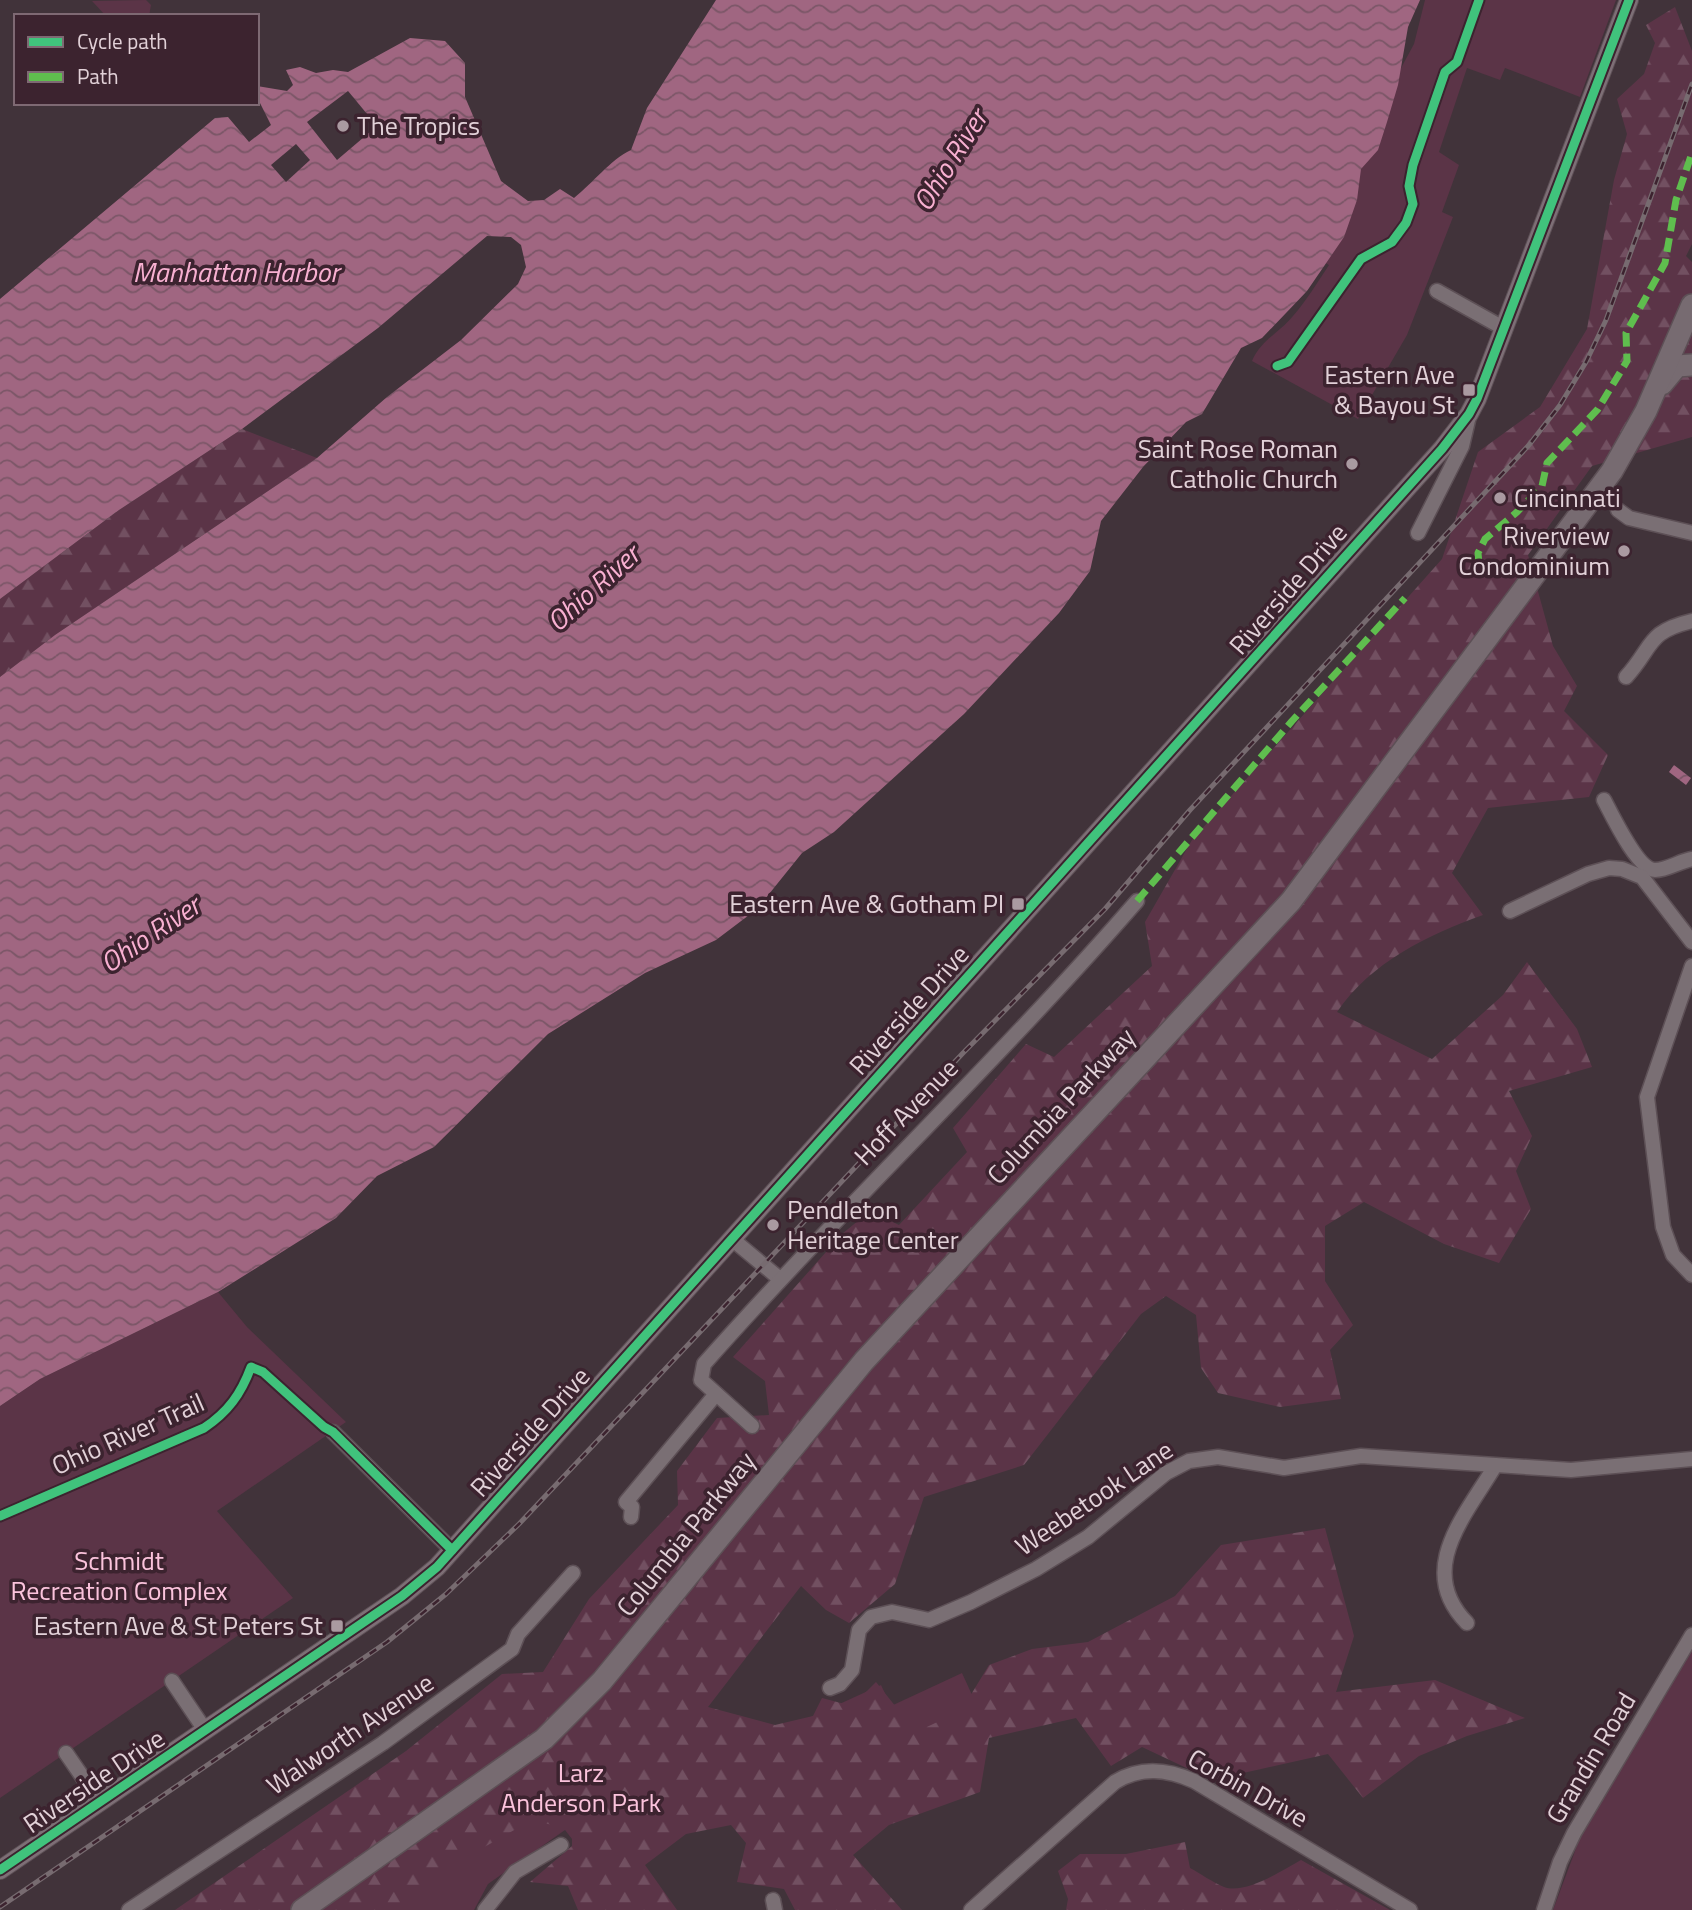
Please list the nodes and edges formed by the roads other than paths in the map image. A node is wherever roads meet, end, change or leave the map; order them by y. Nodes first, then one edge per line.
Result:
1 (1629, 0) edge
2 (1437, 291) dead end
3 (1690, 317) edge
4 (1505, 329) junction
5 (1692, 365) edge
6 (1651, 400) junction
7 (1469, 414) junction
8 (1618, 510) dead end
9 (1418, 533) dead end
10 (1692, 533) edge
11 (1692, 621) edge
12 (1626, 677) dead end
13 (1604, 800) dead end
14 (1692, 859) edge
15 (1137, 901) dead end
16 (1510, 911) dead end
17 (1692, 942) edge
18 (1692, 966) edge
19 (732, 1239) junction
20 (1692, 1275) edge
21 (780, 1279) junction
22 (714, 1393) junction
23 (752, 1426) dead end
24 (333, 1432) dead end
25 (1692, 1460) edge
26 (1495, 1466) junction
27 (631, 1517) dead end
28 (452, 1549) junction
29 (573, 1573) dead end
30 (1467, 1623) dead end
31 (1692, 1636) edge
32 (172, 1681) dead end
33 (831, 1688) dead end
34 (205, 1730) junction
35 (66, 1753) dead end
36 (99, 1801) junction
37 (561, 1844) dead end
38 (0, 1870) edge
39 (129, 1910) edge
40 (302, 1910) edge
41 (485, 1910) edge
42 (971, 1910) edge
43 (1409, 1910) edge
44 (1544, 1910) edge

1 - 4 main road, Riverside Drive
2 - 4 street
3 - 6 highway, Columbia Parkway
4 - 7 main road, Riverside Drive
5 - 6 highway
6 - 40 highway, Columbia Parkway
7 - 9 street
7 - 19 main road, Riverside Drive
8 - 10 street
11 - 12 street
13 - 14 street
15 - 21 street, Hoff Avenue
16 - 17 street
18 - 20 street
19 - 21 street
19 - 28 main road, Riverside Drive
21 - 22 street, Hoff Avenue
22 - 23 street
22 - 27 street
24 - 28 street
25 - 26 street, Weebetook Lane
26 - 30 street
26 - 33 street, Weebetook Lane
28 - 34 main road, Riverside Drive
29 - 39 street, Walworth Avenue
31 - 44 street, Grandin Road
32 - 34 street
34 - 36 main road, Riverside Drive
35 - 36 street
36 - 38 main road, Riverside Drive
37 - 41 street
42 - 43 street, Corbin Drive

